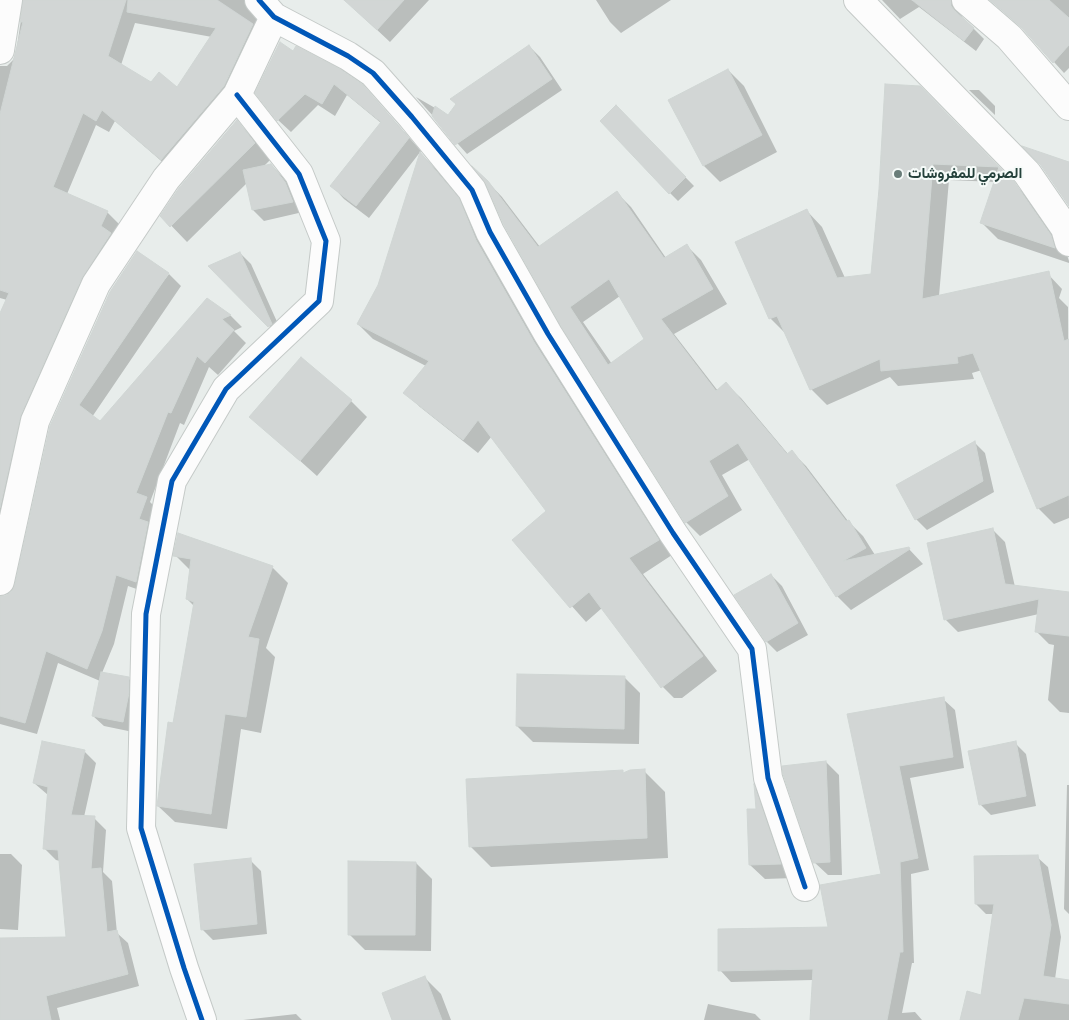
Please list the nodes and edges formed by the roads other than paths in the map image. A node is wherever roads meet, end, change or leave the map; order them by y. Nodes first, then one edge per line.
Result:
1 (8, 0) edge
2 (858, 0) edge
3 (966, 0) edge
4 (267, 9) edge
5 (0, 50) edge
6 (237, 95) junction
7 (1069, 106) edge
8 (1069, 242) edge
9 (0, 581) edge
10 (805, 887) dead end
11 (202, 1020) edge

1 - 5 street
2 - 8 street
3 - 7 street
4 - 6 street
4 - 10 street
6 - 9 street
6 - 11 street

